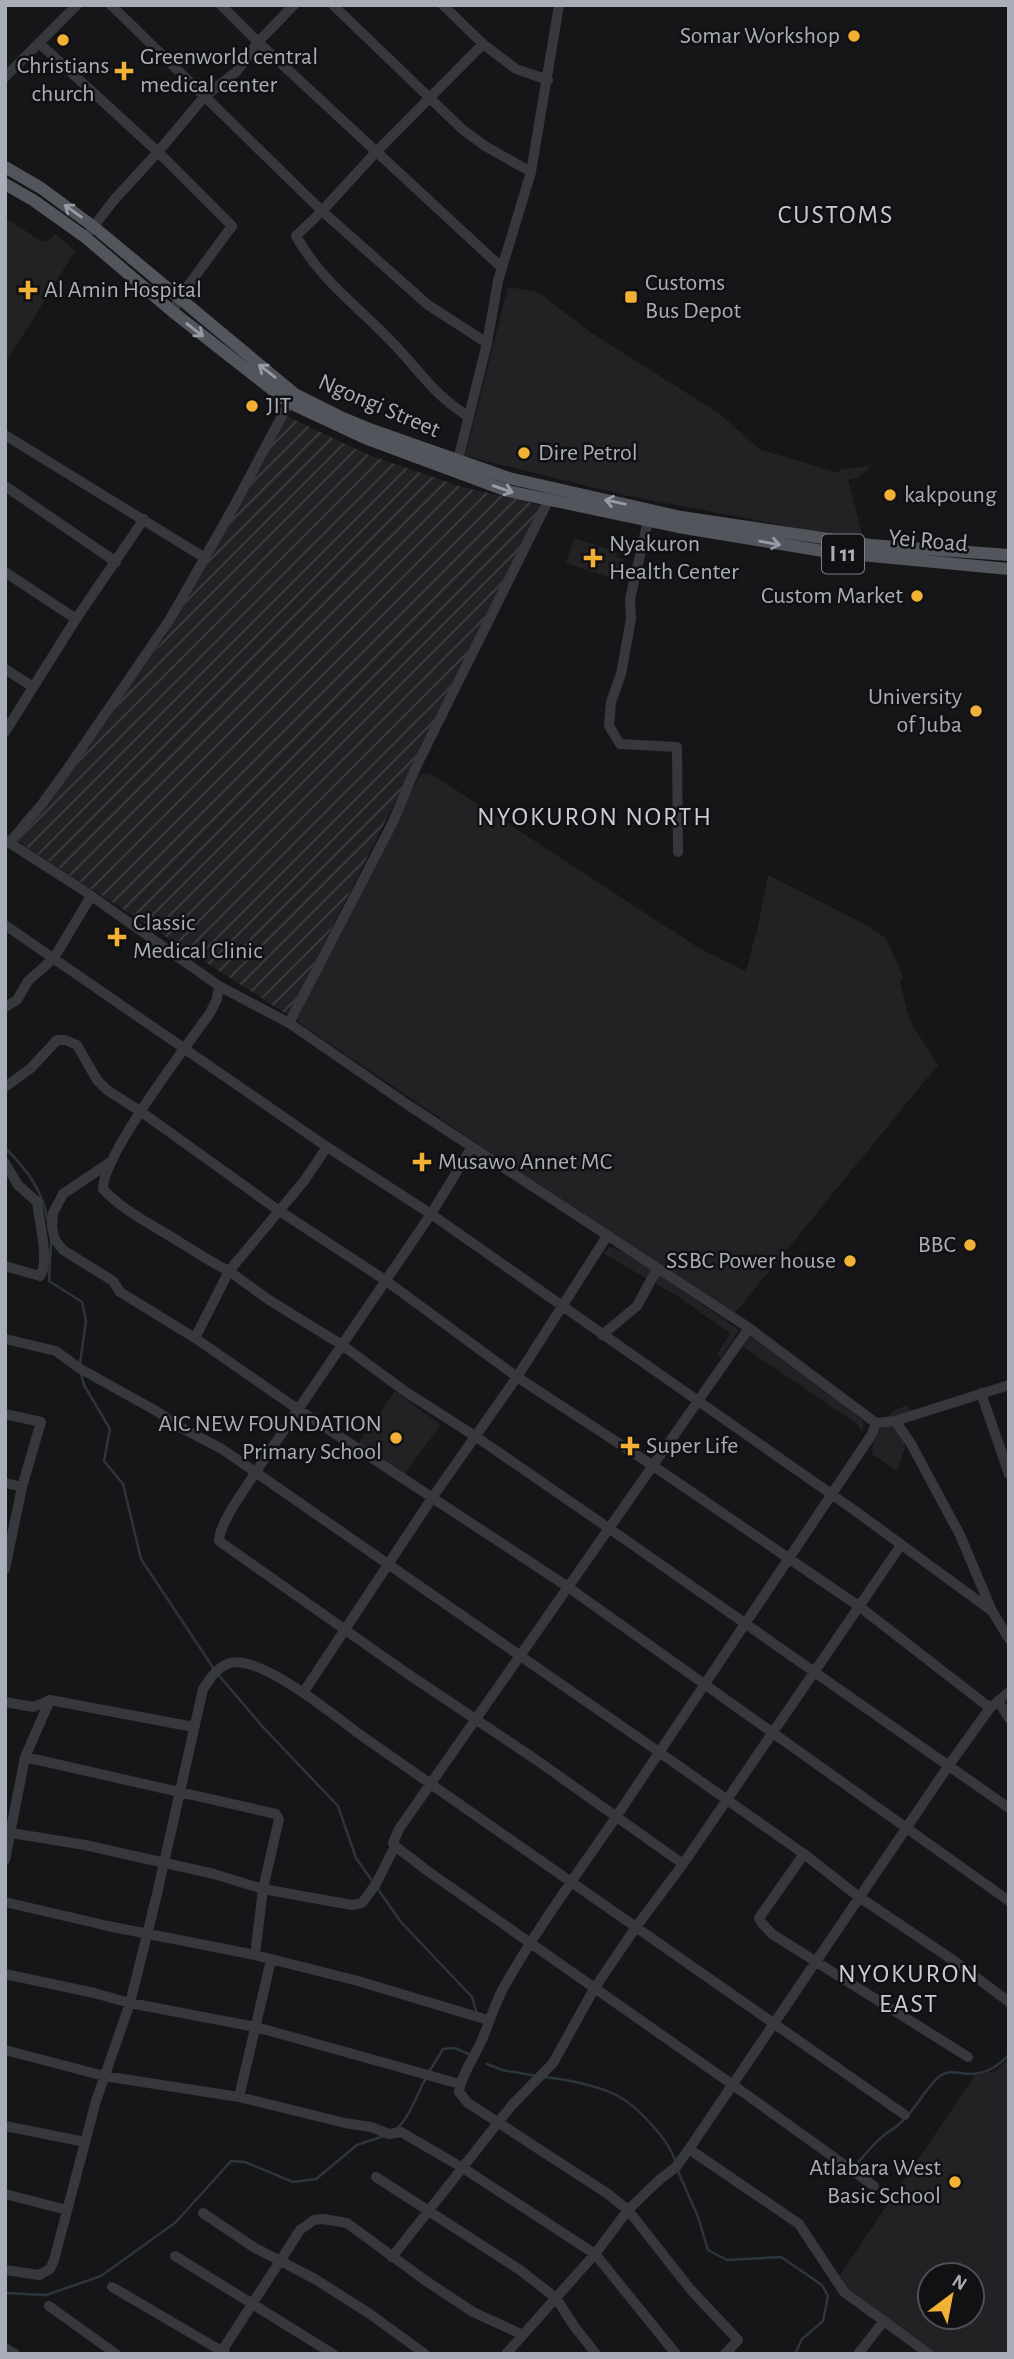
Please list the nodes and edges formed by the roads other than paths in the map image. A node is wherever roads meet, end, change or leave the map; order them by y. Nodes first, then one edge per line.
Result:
1 (77, 5) edge
2 (111, 5) edge
3 (221, 5) edge
4 (294, 5) edge
5 (333, 5) edge
6 (443, 5) edge
7 (559, 5) edge
8 (258, 42) junction
9 (39, 43) junction
10 (483, 44) junction
11 (5, 77) edge
12 (548, 80) junction
13 (204, 97) junction
14 (431, 98) junction
15 (377, 151) junction
16 (158, 152) junction
17 (5, 167) edge
18 (531, 172) junction
19 (5, 184) edge
20 (322, 211) junction
21 (94, 227) junction
22 (85, 237) junction
23 (502, 268) junction
24 (179, 298) junction
25 (173, 312) junction
26 (487, 343) junction
27 (291, 398) junction
28 (469, 417) junction
29 (5, 435) edge
30 (456, 466) junction
31 (5, 486) edge
32 (549, 494) junction
33 (649, 515) junction
34 (144, 519) junction
35 (680, 522) junction
36 (1009, 555) edge
37 (205, 558) junction
38 (116, 562) junction
39 (1009, 569) edge
40 (5, 572) edge
41 (76, 619) junction
42 (5, 669) edge
43 (33, 687) junction
44 (5, 732) edge
45 (8, 841) edge
46 (678, 852) dead end
47 (91, 896) junction
48 (5, 925) edge
49 (54, 958) junction
50 (219, 986) junction
51 (5, 1007) edge
52 (289, 1023) junction
53 (185, 1048) junction
54 (5, 1087) edge
55 (140, 1111) junction
56 (327, 1147) junction
57 (472, 1147) junction
58 (112, 1161) junction
59 (5, 1163) edge
60 (278, 1210) junction
61 (430, 1214) junction
62 (607, 1236) junction
63 (5, 1266) edge
64 (657, 1269) junction
65 (229, 1271) junction
66 (385, 1280) junction
67 (563, 1307) junction
68 (748, 1328) junction
69 (602, 1335) junction
70 (195, 1338) junction
71 (5, 1339) edge
72 (342, 1345) junction
73 (517, 1377) junction
74 (1009, 1385) edge
75 (981, 1393) junction
76 (698, 1401) junction
77 (299, 1410) junction
78 (5, 1414) edge
79 (895, 1421) junction
80 (876, 1423) junction
81 (475, 1436) junction
82 (652, 1465) junction
83 (255, 1473) junction
84 (1009, 1474) edge
85 (5, 1483) edge
86 (22, 1487) junction
87 (832, 1495) junction
88 (432, 1498) junction
89 (610, 1529) junction
90 (901, 1545) junction
91 (790, 1559) junction
92 (389, 1566) junction
93 (5, 1569) edge
94 (568, 1587) junction
95 (860, 1606) junction
96 (992, 1611) junction
97 (747, 1623) junction
98 (345, 1629) junction
99 (1009, 1639) edge
100 (520, 1656) junction
101 (815, 1672) junction
102 (705, 1685) junction
103 (1009, 1692) edge
104 (303, 1693) junction
105 (50, 1700) junction
106 (5, 1702) edge
107 (994, 1704) junction
108 (1009, 1718) edge
109 (476, 1720) junction
110 (194, 1727) junction
111 (771, 1733) junction
112 (659, 1752) junction
113 (25, 1757) junction
114 (948, 1765) junction
115 (432, 1784) junction
116 (180, 1793) junction
117 (726, 1800) junction
118 (1009, 1808) edge
119 (616, 1817) junction
120 (907, 1828) junction
121 (8, 1832) edge
122 (395, 1846) junction
123 (804, 1854) junction
124 (5, 1860) edge
125 (164, 1863) junction
126 (683, 1864) junction
127 (570, 1880) junction
128 (263, 1889) junction
129 (859, 1897) junction
130 (1009, 1901) edge
131 (5, 1902) edge
132 (636, 1927) junction
133 (148, 1934) junction
134 (531, 1944) junction
135 (255, 1955) junction
136 (271, 1960) junction
137 (816, 1961) junction
138 (5, 1974) edge
139 (594, 1989) junction
140 (1009, 2002) edge
141 (130, 2003) junction
142 (488, 2020) junction
143 (775, 2024) junction
144 (256, 2027) junction
145 (5, 2050) edge
146 (968, 2057) dead end
147 (104, 2076) junction
148 (460, 2084) junction
149 (733, 2085) junction
150 (239, 2097) junction
151 (905, 2115) dead end
152 (497, 2123) junction
153 (5, 2126) edge
154 (85, 2142) junction
155 (689, 2149) junction
156 (463, 2168) junction
157 (376, 2177) dead end
158 (874, 2186) dead end
159 (5, 2194) edge
160 (67, 2210) junction
161 (430, 2210) junction
162 (628, 2210) junction
163 (203, 2213) dead end
164 (595, 2254) junction
165 (175, 2256) dead end
166 (392, 2257) junction
167 (280, 2259) junction
168 (5, 2270) edge
169 (113, 2287) dead end
170 (556, 2298) junction
171 (251, 2303) junction
172 (49, 2306) dead end
173 (883, 2322) junction
174 (523, 2335) junction
175 (5, 2348) edge
176 (222, 2353) edge
177 (15, 2354) edge
178 (116, 2354) edge
179 (333, 2354) edge
180 (425, 2354) edge
181 (506, 2354) edge
182 (596, 2354) edge
183 (676, 2354) edge
184 (726, 2354) edge
185 (858, 2354) edge
186 (929, 2354) edge

1 - 9 street
2 - 13 street
3 - 8 street
4 - 8 street
5 - 14 street
6 - 10 street
7 - 12 street
8 - 13 street
8 - 15 street
9 - 11 street
9 - 16 street
10 - 12 street
10 - 14 street
12 - 18 street
13 - 16 street
13 - 20 street
14 - 15 street
14 - 18 street
15 - 20 street
15 - 23 street
16 - 21 street
16 - 24 street
21 -> 17 main road, Ngongi Street
18 - 23 street
19 - 22 main road, Ngongi Street
20 - 26 street
20 - 28 street
21 - 22 street
21 - 24 main road, Ngongi Street
22 - 25 main road, Ngongi Street
23 - 26 street
24 - 25 street
27 -> 24 main road, Ngongi Street
25 -> 27 main road, Ngongi Street
26 - 28 street
27 - 30 main road, Ngongi Street
27 - 37 street
28 - 30 street
29 - 34 street
30 - 32 main road, Ngongi Street
31 - 38 street
32 - 33 main road, Ngongi Street
32 - 52 street
33 - 35 main road, Ngongi Street
33 - 46 street
34 - 37 street
34 - 38 street
35 - 36 main road, Yei Road / I 11
35 -> 39 main road, Yei Road / I 11
37 - 45 street
38 - 41 street
40 - 41 street
41 - 43 street
42 - 43 street
43 - 44 street
45 - 47 street
47 - 49 street
47 - 50 street
48 - 49 street
49 - 51 street
49 - 53 street
50 - 52 street
50 - 53 street
52 - 57 street
53 - 55 street
53 - 56 street
54 - 55 street
55 - 58 street
55 - 60 street
56 - 60 street
56 - 61 street
57 - 61 street
57 - 62 street
58 - 65 street
58 - 70 street
59 - 63 street
60 - 65 street
60 - 66 street
61 - 66 street
61 - 67 street
62 - 64 street
62 - 67 street
64 - 68 street
64 - 69 street
65 - 70 street
65 - 72 street
66 - 72 street
66 - 73 street
67 - 69 street
67 - 73 street
68 - 76 street
68 - 80 street
69 - 76 street
70 - 77 street
71 - 83 street
72 - 77 street
72 - 81 street
73 - 81 street
73 - 82 street
74 - 75 street
75 - 79 street
75 - 84 street
76 - 82 street
76 - 87 street
77 - 83 street
77 - 88 street
78 - 86 street
79 - 80 street
79 - 96 street
80 - 87 street
81 - 88 street
81 - 89 street
82 - 89 street
82 - 91 street
83 - 92 street
83 - 98 street
85 - 86 street
86 - 93 street
87 - 90 street
87 - 91 street
88 - 92 street
88 - 94 street
89 - 94 street
89 - 97 street
90 - 95 street
90 - 96 street
91 - 95 street
91 - 97 street
92 - 98 street
92 - 100 street
94 - 100 street
94 - 102 street
95 - 101 street
95 - 107 street
96 - 99 street
97 - 101 street
97 - 102 street
98 - 104 street
98 - 109 street
100 - 109 street
100 - 112 street
101 - 111 street
101 - 114 street
102 - 111 street
102 - 112 street
103 - 107 street
104 - 110 street
104 - 115 street
105 - 106 street
105 - 110 street
105 - 113 street
107 - 108 street
107 - 114 street
109 - 115 street
109 - 119 street
110 - 116 street
111 - 117 street
111 - 120 street
112 - 117 street
112 - 119 street
113 - 116 street
113 - 121 street
114 - 118 street
114 - 120 street
115 - 122 street
115 - 127 street
116 - 125 street
116 - 128 street
117 - 123 street
117 - 126 street
119 - 126 street
119 - 127 street
120 - 129 street
120 - 130 street
121 - 124 street
121 - 125 street
122 - 128 street
122 - 134 street
123 - 129 street
123 - 137 street
125 - 128 street
125 - 133 street
126 - 132 street
127 - 132 street
127 - 134 street
128 - 135 street
129 - 137 street
129 - 140 street
131 - 133 street
132 - 139 street
132 - 143 street
133 - 135 street
133 - 141 street
134 - 139 street
134 - 142 street
135 - 136 street
136 - 142 street
136 - 144 street
137 - 143 street
137 - 146 street
138 - 141 street
139 - 149 street
139 - 152 street
141 - 144 street
141 - 147 street
142 - 148 street
143 - 149 street
143 - 151 street
144 - 148 street
144 - 150 street
145 - 147 street
147 - 150 street
147 - 154 street
148 - 152 street
149 - 155 street
149 - 158 street
150 - 156 street
152 - 156 street
152 - 162 street
153 - 154 street
154 - 160 street
155 - 162 street
155 - 173 street
156 - 161 street
156 - 164 street
157 - 161 street
159 - 160 street
160 - 168 street
161 - 166 street
161 - 170 street
162 - 164 street
162 - 184 street
163 - 167 street
164 - 170 street
164 - 183 street
165 - 171 street
166 - 167 street
166 - 174 street
167 - 171 street
167 - 180 street
169 - 176 street
170 - 174 street
170 - 182 street
171 - 176 street
171 - 179 street
172 - 178 street
173 - 185 street
173 - 186 street
174 - 181 street
175 - 177 street

